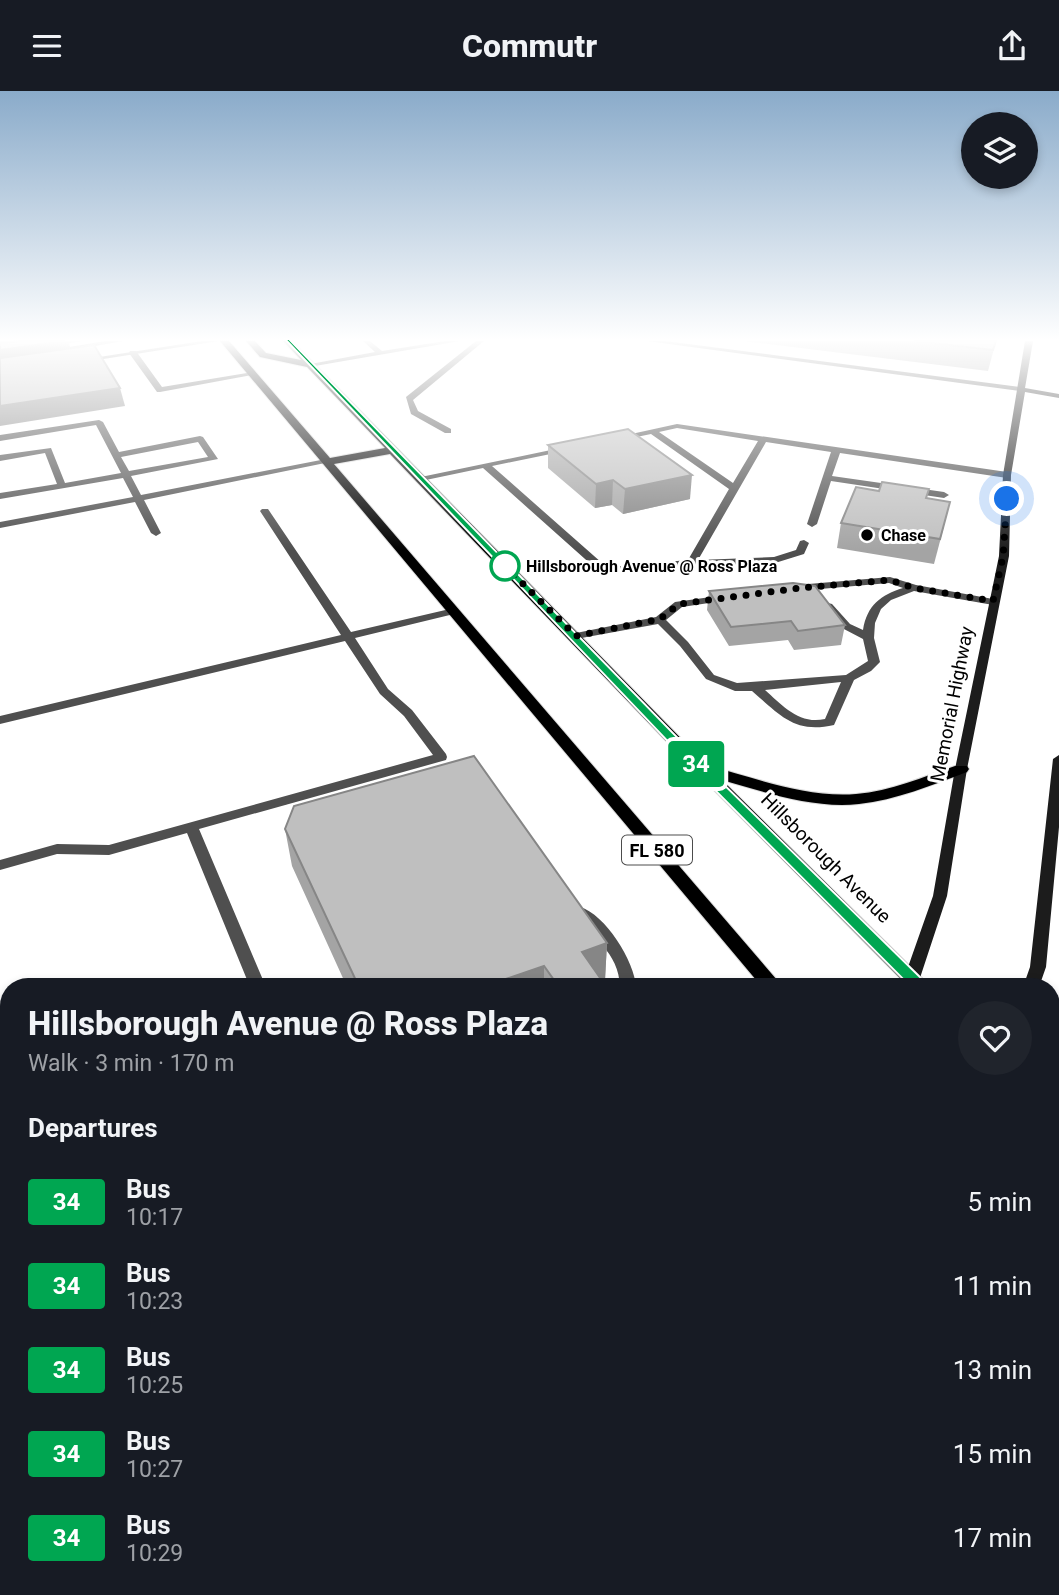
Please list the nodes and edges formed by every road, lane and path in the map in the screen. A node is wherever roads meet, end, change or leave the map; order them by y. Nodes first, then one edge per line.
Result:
1 (284, 411) edge
2 (355, 411) edge
3 (414, 411) edge
4 (1017, 411) edge
5 (448, 431) dead end
6 (652, 431) junction
7 (0, 438) edge
8 (612, 439) edge
9 (763, 439) junction
10 (575, 447) edge
11 (393, 450) junction
12 (836, 451) junction
13 (116, 455) junction
14 (0, 458) edge
15 (326, 463) junction
16 (485, 465) junction
17 (126, 475) junction
18 (1007, 475) junction
19 (421, 478) junction
20 (827, 478) junction
21 (62, 486) junction
22 (734, 488) junction
23 (944, 495) dead end
24 (0, 496) edge
25 (137, 499) junction
26 (265, 511) dead end
27 (812, 524) dead end
28 (0, 525) edge
29 (156, 533) dead end
30 (804, 543) dead end
31 (691, 563) junction
32 (914, 588) junction
33 (738, 599) edge
34 (993, 601) junction
35 (454, 611) junction
36 (660, 619) junction
37 (348, 636) junction
38 (576, 636) junction
39 (868, 637) junction
40 (849, 678) junction
41 (755, 687) junction
42 (0, 720) edge
43 (1059, 759) edge
44 (701, 768) junction
45 (961, 769) junction
46 (191, 827) junction
47 (0, 865) edge
48 (571, 903) edge
49 (254, 978) edge
50 (629, 978) edge
51 (765, 978) edge
52 (908, 978) edge
53 (916, 978) edge
54 (1034, 978) edge

1 - 15 main road, FL 580
2 - 11 main road, Hillsborough Avenue
3 - 5 street
4 - 18 main road, Memorial Highway
6 - 8 street
6 - 9 street
6 - 22 street
7 - 13 street
9 - 12 street
9 - 22 street
10 - 16 street
11 - 15 main road
11 - 19 main road, Hillsborough Avenue
12 - 18 street
12 - 20 street
13 - 17 street
13 - 17 street
14 - 21 street
15 - 25 street
15 - 35 main road, FL 580
16 - 19 street
16 - 31 street
17 - 21 street
17 - 25 street
18 - 34 main road, Memorial Highway
19 - 38 main road, Hillsborough Avenue
20 - 23 street
20 - 27 street
21 - 24 street
22 - 31 street
25 - 28 street
25 - 29 street
26 - 37 street
30 - 31 street
32 - 34 street
32 - 39 street
32 - 39 street
33 - 36 street
34 - 45 main road, Memorial Highway
35 - 37 street
35 - 51 main road, FL 580
36 - 38 street
36 - 41 street
37 - 42 street
37 - 46 street
38 - 44 main road, Hillsborough Avenue
39 - 40 street
40 - 41 street
40 - 41 street
43 - 54 main road
44 - 45 main road
44 - 52 main road, Hillsborough Avenue
45 - 53 main road, Memorial Highway
46 - 47 street
46 - 49 street
48 - 50 street

